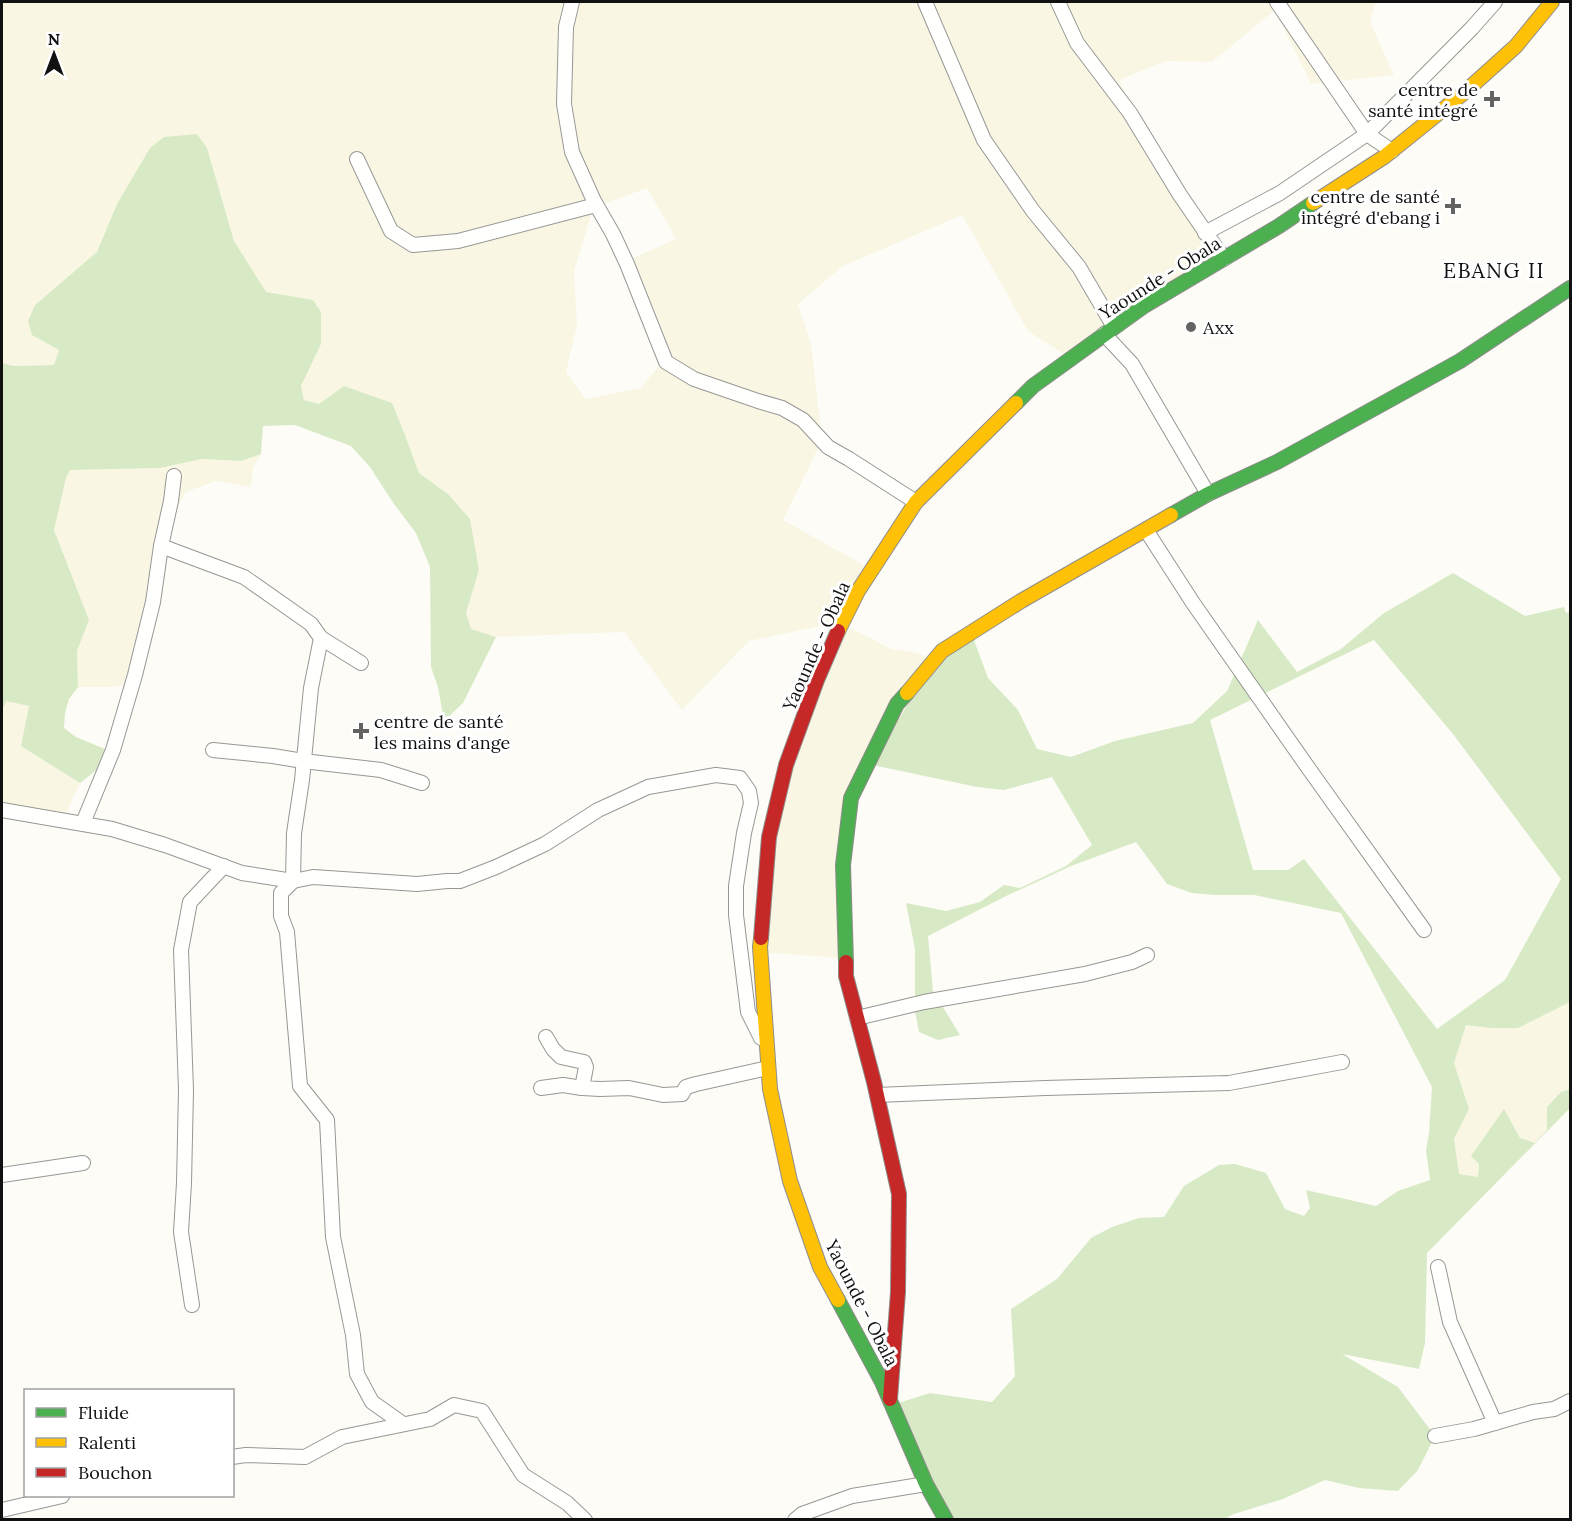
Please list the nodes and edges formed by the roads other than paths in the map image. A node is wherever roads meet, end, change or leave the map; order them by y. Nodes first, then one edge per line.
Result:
1 (572, 2) edge
2 (925, 2) edge
3 (1058, 2) edge
4 (1277, 2) edge
5 (1495, 2) edge
6 (1552, 2) edge
7 (1367, 134) junction
8 (1392, 151) junction
9 (357, 159) dead end
10 (596, 205) junction
11 (1205, 233) junction
12 (1224, 259) junction
13 (1570, 288) edge
14 (1109, 330) junction
15 (174, 476) dead end
16 (1208, 494) junction
17 (916, 502) junction
18 (1146, 530) junction
19 (161, 546) junction
20 (321, 638) junction
21 (361, 663) dead end
22 (213, 750) dead end
23 (303, 761) junction
24 (422, 783) dead end
25 (2, 810) edge
26 (83, 824) junction
27 (224, 866) junction
28 (293, 881) junction
29 (1424, 930) dead end
30 (1147, 955) dead end
31 (857, 1018) junction
32 (546, 1037) dead end
33 (766, 1048) junction
34 (1342, 1062) dead end
35 (768, 1068) junction
36 (541, 1088) dead end
37 (582, 1088) junction
38 (877, 1095) junction
39 (83, 1163) dead end
40 (2, 1175) edge
41 (1438, 1267) dead end
42 (192, 1305) dead end
43 (890, 1401) junction
44 (1570, 1401) edge
45 (1495, 1423) junction
46 (403, 1424) junction
47 (1435, 1436) dead end
48 (234, 1457) edge
49 (927, 1484) junction
50 (58, 1497) edge
51 (2, 1510) edge
52 (585, 1520) edge
53 (795, 1520) edge
54 (946, 1520) edge

1 - 10 street
2 - 14 street
3 - 11 street
4 - 7 street
5 - 7 street
6 - 8 main road, Yaounde - Obala
7 - 8 street
7 - 11 street
8 - 12 main road, Yaounde - Obala
9 - 10 street
10 - 17 street
11 - 12 street
12 - 14 main road, Yaounde - Obala
13 - 16 main road
14 - 16 street
14 - 17 main road, Yaounde - Obala
15 - 19 street
16 - 18 main road
17 - 33 main road, Yaounde - Obala
18 - 29 street
18 - 31 main road
19 - 20 street
19 - 26 street
20 - 21 street
20 - 23 street
22 - 23 street
23 - 24 street
23 - 28 street
25 - 26 street
26 - 27 street
27 - 28 street
27 - 42 street
28 - 33 street
28 - 46 street
30 - 31 street
31 - 38 main road
32 - 37 street
33 - 35 main road, Yaounde - Obala
34 - 38 street
35 - 37 street
35 - 43 main road, Yaounde - Obala
36 - 37 street
38 - 43 main road
39 - 40 street
41 - 45 street
43 - 49 main road, Yaounde - Obala
44 - 45 street
45 - 47 street
46 - 48 street
46 - 52 street
49 - 53 street
49 - 54 main road, Yaounde - Obala
50 - 51 street

